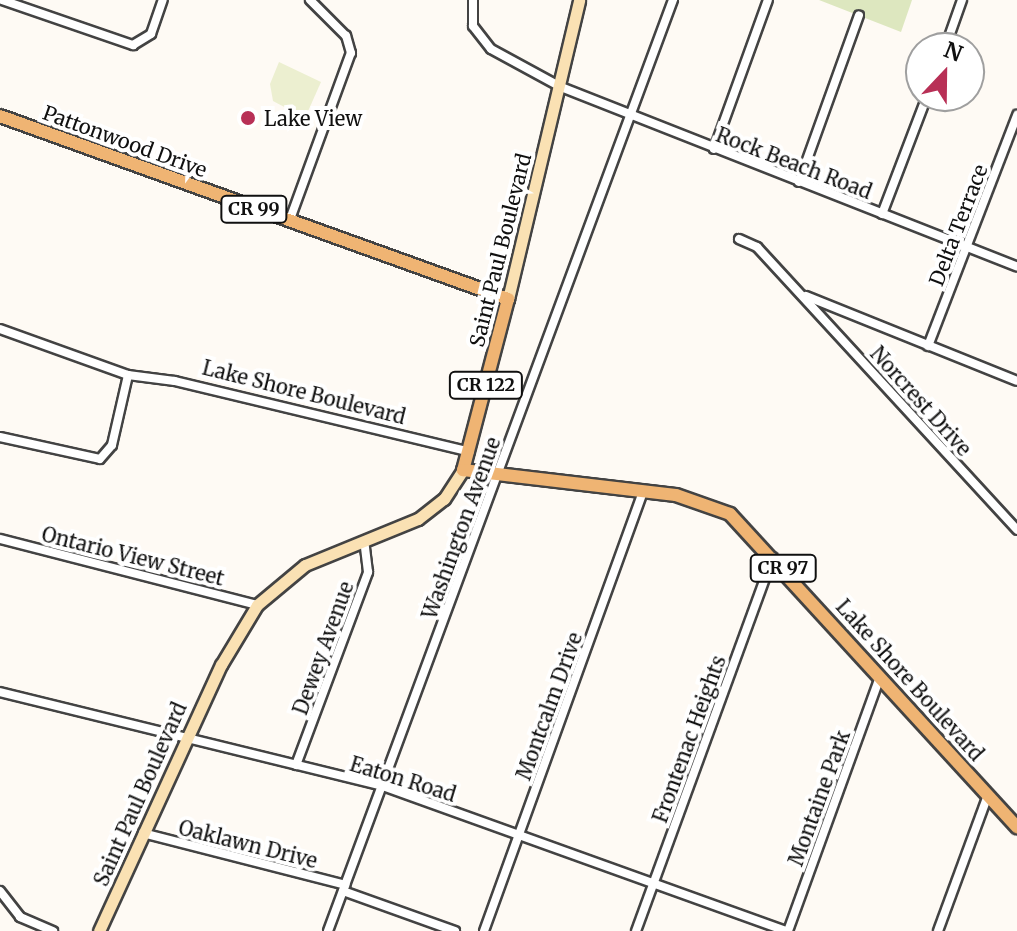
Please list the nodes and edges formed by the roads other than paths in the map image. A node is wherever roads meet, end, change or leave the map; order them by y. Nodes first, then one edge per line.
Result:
1 (2, 0) edge
2 (163, 0) edge
3 (310, 0) edge
4 (473, 0) edge
5 (579, 0) edge
6 (673, 0) edge
7 (768, 0) edge
8 (962, 0) edge
9 (859, 15) dead end
10 (951, 32) edge
11 (561, 87) junction
12 (921, 112) edge
13 (1017, 115) edge
14 (0, 116) edge
15 (630, 116) junction
16 (714, 149) junction
17 (799, 182) junction
18 (882, 214) junction
19 (289, 222) junction
20 (739, 239) dead end
21 (967, 247) junction
22 (1016, 264) edge
23 (801, 294) junction
24 (508, 299) junction
25 (0, 329) edge
26 (928, 346) junction
27 (128, 375) junction
28 (1017, 381) edge
29 (0, 437) edge
30 (470, 452) junction
31 (463, 470) junction
32 (497, 476) junction
33 (643, 491) junction
34 (1017, 530) edge
35 (0, 539) edge
36 (364, 541) junction
37 (773, 557) junction
38 (257, 605) junction
39 (880, 677) junction
40 (0, 692) edge
41 (186, 737) junction
42 (296, 765) junction
43 (383, 786) junction
44 (988, 795) junction
45 (1017, 827) edge
46 (143, 833) junction
47 (520, 835) junction
48 (654, 883) junction
49 (344, 888) junction
50 (0, 891) edge
51 (53, 931) edge
52 (99, 931) edge
53 (328, 931) edge
54 (455, 931) edge
55 (484, 931) edge
56 (636, 931) edge
57 (787, 931) edge
58 (938, 931) edge

1 - 2 street
3 - 19 street
4 - 11 street, Rock Beach Road
5 - 11 street, Saint Paul Boulevard / CR 122
6 - 15 street, Washington Avenue
7 - 16 street
8 - 10 street
9 - 17 street
11 - 15 street, Rock Beach Road
11 - 24 street, Saint Paul Boulevard / CR 122
12 - 18 street
13 - 21 street, Delta Terrace
14 - 19 main road, Pattonwood Drive / CR 99
15 - 16 street, Rock Beach Road
15 - 32 street, Washington Avenue
16 - 17 street, Rock Beach Road
17 - 18 street, Rock Beach Road
18 - 21 street, Rock Beach Road
19 - 24 main road, Pattonwood Drive / CR 99
20 - 23 street, Norcrest Drive
21 - 22 street, Rock Beach Road
21 - 26 street, Delta Terrace
23 - 26 street, Norcrest Drive
23 - 34 street, Norcrest Drive
24 - 30 main road, Saint Paul Boulevard / CR 122
25 - 27 street, Lake Shore Boulevard
26 - 28 street, Norcrest Drive
27 - 29 street
27 - 30 street, Lake Shore Boulevard
30 - 31 main road, Saint Paul Boulevard / CR 122
31 - 32 main road, Lake Shore Boulevard / CR 97
31 - 36 street, Saint Paul Boulevard / CR 122
32 - 33 main road, Lake Shore Boulevard / CR 97
32 - 43 street, Washington Avenue
33 - 37 main road, Lake Shore Boulevard / CR 97
33 - 47 street, Montcalm Drive
35 - 38 street, Ontario View Street
36 - 38 street, Saint Paul Boulevard / CR 122
36 - 42 street, Dewey Avenue
37 - 39 main road, Lake Shore Boulevard / CR 97
37 - 48 street, Frontenac Heights
38 - 41 street, Saint Paul Boulevard / CR 122
39 - 44 main road, Lake Shore Boulevard / CR 97
39 - 57 street, Montaine Park
40 - 41 street, Eaton Road
41 - 42 street, Eaton Road
41 - 46 street, Saint Paul Boulevard / CR 122
42 - 43 street, Eaton Road
43 - 47 street, Eaton Road
43 - 49 street, Washington Avenue
44 - 45 main road, Lake Shore Boulevard / CR 97
44 - 58 street
46 - 49 street, Oaklawn Drive
46 - 52 street, Saint Paul Boulevard / CR 122
47 - 48 street, Eaton Road
47 - 55 street, Montcalm Drive
48 - 56 street, Frontenac Heights
48 - 57 street, Eaton Road
49 - 53 street, Washington Avenue
49 - 54 street, Oaklawn Drive
50 - 51 street

